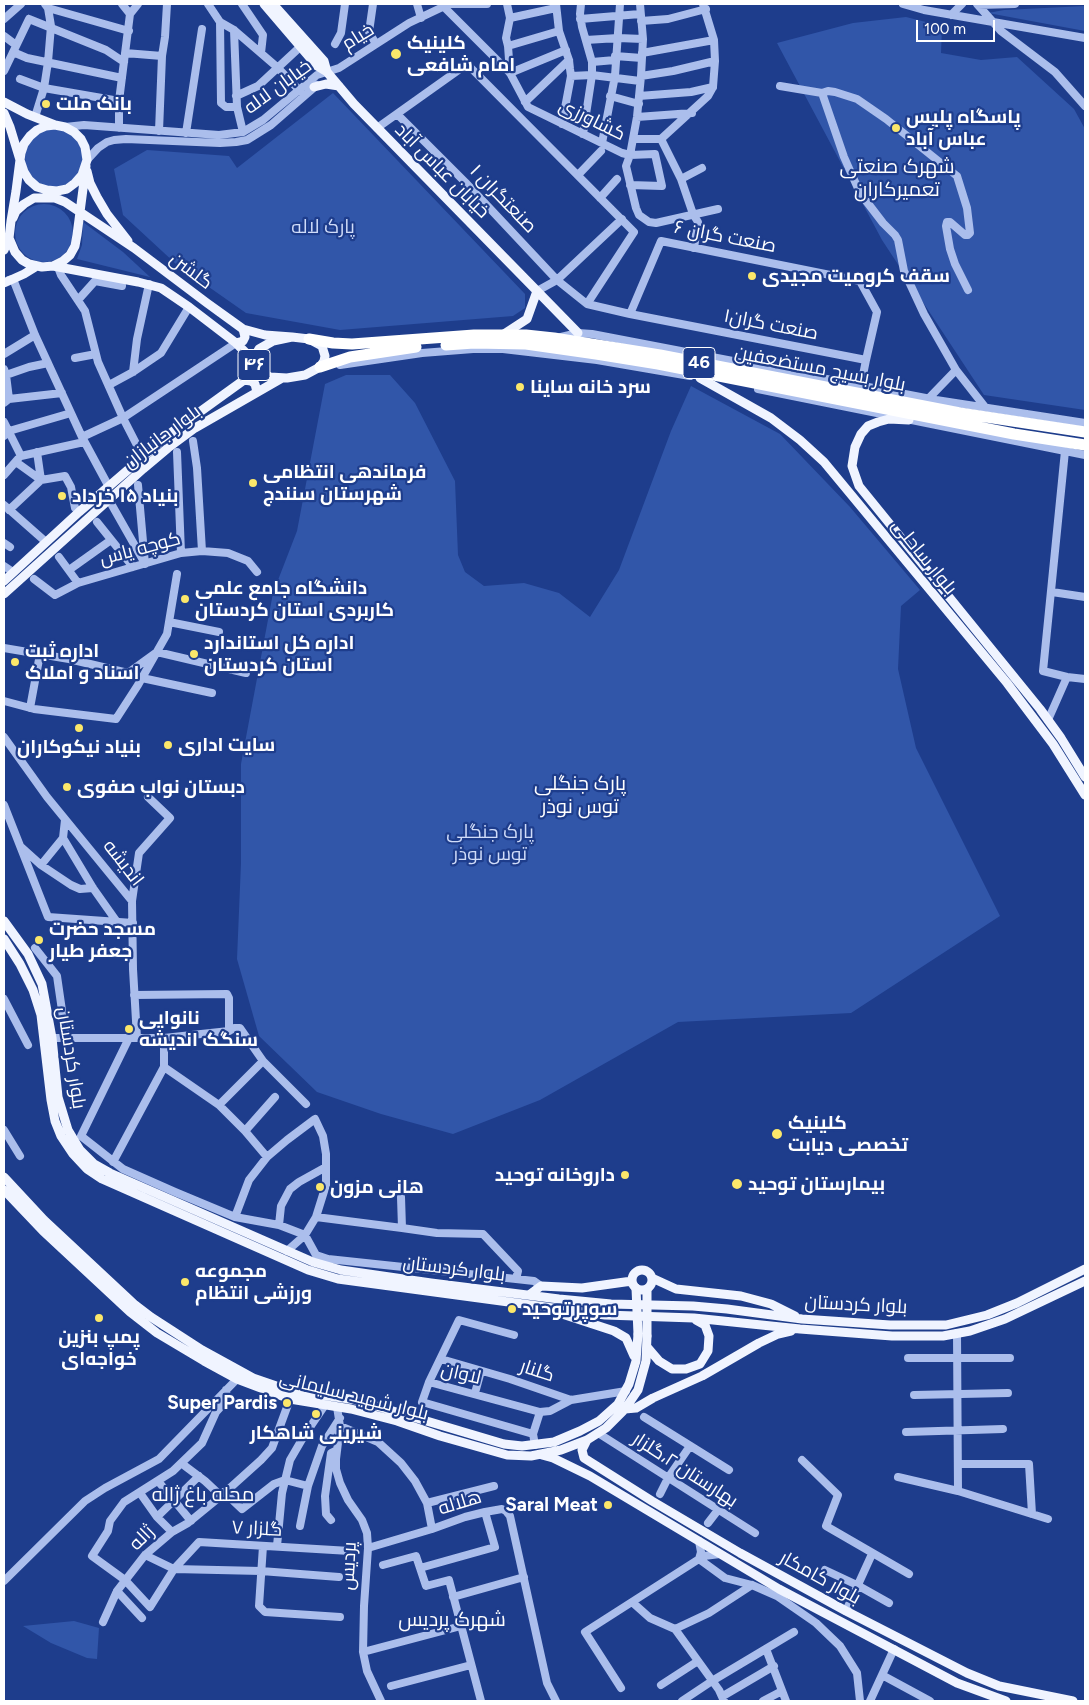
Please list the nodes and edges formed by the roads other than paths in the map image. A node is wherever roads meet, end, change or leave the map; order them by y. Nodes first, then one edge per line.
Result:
1 (21, 4) edge
2 (122, 4) edge
3 (138, 4) edge
4 (167, 4) edge
5 (208, 4) edge
6 (242, 4) edge
7 (264, 4) edge
8 (273, 4) edge
9 (345, 4) edge
10 (373, 4) edge
11 (417, 4) edge
12 (461, 4) edge
13 (487, 4) edge
14 (507, 4) edge
15 (581, 4) edge
16 (620, 4) edge
17 (640, 4) edge
18 (903, 4) edge
19 (962, 4) edge
20 (1015, 4) edge
21 (447, 5) edge
22 (977, 5) edge
23 (46, 6) edge
24 (556, 6) edge
25 (704, 6) edge
26 (130, 14) junction
27 (951, 15) junction
28 (620, 16) junction
29 (29, 18) junction
30 (421, 18) junction
31 (510, 18) junction
32 (641, 18) junction
33 (4, 19) edge
34 (580, 19) junction
35 (220, 22) junction
36 (993, 22) junction
37 (51, 26) junction
38 (202, 29) dead end
39 (234, 30) junction
40 (129, 31) junction
41 (559, 31) junction
42 (4, 36) edge
43 (618, 38) junction
44 (1085, 38) edge
45 (642, 39) junction
46 (586, 40) junction
47 (714, 40) junction
48 (335, 44) dead end
49 (376, 44) junction
50 (303, 45) junction
51 (508, 46) junction
52 (4, 50) edge
53 (566, 50) junction
54 (13, 51) junction
55 (126, 53) junction
56 (261, 53) junction
57 (162, 56) junction
58 (642, 56) junction
59 (615, 58) junction
60 (569, 60) junction
61 (715, 61) junction
62 (48, 62) junction
63 (124, 62) junction
64 (592, 62) junction
65 (276, 68) junction
66 (4, 70) edge
67 (327, 72) junction
68 (510, 72) junction
69 (592, 74) junction
70 (570, 76) junction
71 (615, 76) junction
72 (122, 78) junction
73 (641, 78) junction
74 (20, 79) dead end
75 (339, 86) junction
76 (780, 86) dead end
77 (314, 87) junction
78 (713, 87) junction
79 (44, 88) junction
80 (300, 91) junction
81 (822, 93) junction
82 (236, 96) junction
83 (610, 96) junction
84 (639, 100) junction
85 (120, 101) junction
86 (526, 102) junction
87 (5, 104) edge
88 (1085, 104) edge
89 (237, 107) junction
90 (4, 113) edge
91 (692, 113) junction
92 (397, 114) junction
93 (35, 117) junction
94 (637, 117) junction
95 (562, 124) junction
96 (55, 125) junction
97 (65, 127) junction
98 (118, 128) junction
99 (377, 128) junction
100 (159, 131) junction
101 (243, 132) junction
102 (186, 133) junction
103 (583, 134) junction
104 (195, 138) junction
105 (633, 139) junction
106 (661, 139) junction
107 (601, 147) junction
108 (630, 155) junction
109 (20, 160) junction
110 (87, 163) junction
111 (702, 168) dead end
112 (578, 175) junction
113 (617, 179) dead end
114 (681, 179) junction
115 (630, 185) junction
116 (600, 198) junction
117 (718, 208) dead end
118 (80, 211) junction
119 (693, 214) junction
120 (622, 219) junction
121 (11, 221) junction
122 (9, 238) junction
123 (134, 248) junction
124 (694, 248) junction
125 (4, 250) edge
126 (37, 266) junction
127 (55, 266) junction
128 (4, 276) edge
129 (557, 280) junction
130 (7, 281) edge
131 (149, 284) junction
132 (122, 286) dead end
133 (537, 290) junction
134 (968, 290) dead end
135 (78, 300) junction
136 (587, 304) junction
137 (189, 307) junction
138 (630, 314) junction
139 (244, 329) junction
140 (578, 333) junction
141 (502, 335) junction
142 (35, 336) junction
143 (292, 337) junction
144 (554, 338) junction
145 (309, 339) junction
146 (236, 343) junction
147 (346, 344) junction
148 (592, 344) junction
149 (428, 346) junction
150 (444, 351) junction
151 (4, 354) edge
152 (96, 354) junction
153 (350, 357) junction
154 (75, 358) dead end
155 (866, 360) junction
156 (254, 362) junction
157 (48, 363) junction
158 (316, 369) junction
159 (956, 370) junction
160 (5, 372) edge
161 (133, 372) junction
162 (282, 378) junction
163 (700, 378) junction
164 (244, 380) junction
165 (109, 385) junction
166 (861, 385) junction
167 (257, 392) junction
168 (62, 393) junction
169 (929, 398) junction
170 (5, 400) edge
171 (986, 407) junction
172 (71, 413) junction
173 (123, 418) junction
174 (909, 420) junction
175 (4, 422) edge
176 (1085, 423) edge
177 (1085, 432) edge
178 (7, 434) edge
179 (83, 439) junction
180 (193, 441) dead end
181 (1085, 445) edge
182 (1065, 451) junction
183 (37, 452) junction
184 (178, 452) dead end
185 (1085, 455) edge
186 (143, 457) junction
187 (18, 459) junction
188 (4, 475) edge
189 (855, 477) junction
190 (40, 480) junction
191 (844, 484) junction
192 (138, 485) dead end
193 (109, 487) junction
194 (109, 500) junction
195 (6, 508) edge
196 (79, 512) junction
197 (97, 522) dead end
198 (111, 540) junction
199 (46, 542) junction
200 (202, 551) junction
201 (181, 553) junction
202 (59, 557) dead end
203 (146, 564) junction
204 (4, 566) edge
205 (133, 567) junction
206 (69, 570) junction
207 (13, 572) junction
208 (257, 572) dead end
209 (177, 574) dead end
210 (34, 578) dead end
211 (4, 581) edge
212 (78, 582) junction
213 (1052, 592) junction
214 (4, 594) edge
215 (1085, 597) edge
216 (169, 622) junction
217 (219, 632) dead end
218 (4, 648) edge
219 (156, 652) junction
220 (40, 654) junction
221 (246, 673) dead end
222 (1067, 677) junction
223 (142, 678) junction
224 (1085, 679) edge
225 (212, 693) dead end
226 (4, 701) edge
227 (30, 708) junction
228 (1048, 720) junction
229 (4, 737) edge
230 (1085, 777) edge
231 (1085, 795) edge
232 (148, 796) dead end
233 (4, 805) edge
234 (65, 820) junction
235 (63, 838) junction
236 (20, 846) junction
237 (41, 865) junction
238 (93, 888) junction
239 (132, 901) junction
240 (4, 920) edge
241 (117, 922) junction
242 (133, 923) junction
243 (5, 944) edge
244 (35, 948) dead end
245 (134, 995) junction
246 (5, 1003) edge
247 (229, 1031) junction
248 (48, 1038) junction
249 (66, 1038) junction
250 (133, 1038) junction
251 (164, 1038) junction
252 (28, 1046) dead end
253 (263, 1061) junction
254 (164, 1067) junction
255 (275, 1097) dead end
256 (306, 1104) dead end
257 (219, 1105) junction
258 (4, 1130) edge
259 (245, 1131) junction
260 (20, 1156) dead end
261 (267, 1157) junction
262 (113, 1162) junction
263 (326, 1167) junction
264 (4, 1177) edge
265 (4, 1190) edge
266 (401, 1197) dead end
267 (236, 1217) junction
268 (316, 1217) junction
269 (279, 1225) junction
270 (402, 1228) junction
271 (305, 1235) junction
272 (70, 1249) junction
273 (287, 1251) junction
274 (308, 1260) junction
275 (1084, 1272) edge
276 (652, 1278) junction
277 (516, 1279) junction
278 (1085, 1281) edge
279 (634, 1285) junction
280 (541, 1286) junction
281 (647, 1289) junction
282 (529, 1295) junction
283 (542, 1307) junction
284 (694, 1318) junction
285 (802, 1319) junction
286 (800, 1330) junction
287 (957, 1333) junction
288 (514, 1335) dead end
289 (647, 1347) junction
290 (908, 1358) dead end
291 (1010, 1358) dead end
292 (440, 1359) junction
293 (957, 1359) junction
294 (636, 1361) junction
295 (481, 1371) junction
296 (237, 1379) junction
297 (429, 1382) junction
298 (226, 1390) junction
299 (626, 1391) junction
300 (475, 1393) junction
301 (1008, 1393) dead end
302 (957, 1394) junction
303 (914, 1395) dead end
304 (290, 1399) junction
305 (571, 1400) junction
306 (326, 1405) junction
307 (337, 1407) junction
308 (625, 1410) junction
309 (540, 1412) junction
310 (644, 1417) dead end
311 (340, 1422) junction
312 (432, 1422) junction
313 (443, 1425) junction
314 (1003, 1429) dead end
315 (958, 1431) junction
316 (428, 1432) junction
317 (906, 1432) dead end
318 (598, 1433) junction
319 (533, 1434) junction
320 (440, 1436) junction
321 (587, 1440) junction
322 (535, 1445) junction
323 (690, 1446) junction
324 (337, 1450) junction
325 (541, 1455) junction
326 (584, 1458) junction
327 (802, 1460) dead end
328 (958, 1464) junction
329 (185, 1466) dead end
330 (579, 1470) junction
331 (729, 1470) dead end
332 (898, 1477) dead end
333 (668, 1478) junction
334 (202, 1479) junction
335 (285, 1480) junction
336 (158, 1481) junction
337 (308, 1486) junction
338 (494, 1486) dead end
339 (958, 1491) junction
340 (140, 1493) junction
341 (222, 1494) junction
342 (660, 1494) dead end
343 (174, 1500) junction
344 (427, 1503) junction
345 (718, 1510) junction
346 (485, 1512) junction
347 (1032, 1514) junction
348 (157, 1516) junction
349 (1048, 1518) dead end
350 (191, 1520) junction
351 (331, 1520) dead end
352 (708, 1523) dead end
353 (300, 1526) dead end
354 (432, 1529) junction
355 (172, 1532) junction
356 (755, 1533) dead end
357 (699, 1541) junction
358 (263, 1546) junction
359 (277, 1546) junction
360 (368, 1548) junction
361 (350, 1551) dead end
362 (720, 1554) junction
363 (872, 1554) junction
364 (146, 1555) junction
365 (699, 1559) junction
366 (383, 1565) dead end
367 (420, 1568) junction
368 (174, 1569) junction
369 (825, 1570) dead end
370 (260, 1572) junction
371 (909, 1574) dead end
372 (339, 1577) dead end
373 (524, 1577) junction
374 (125, 1580) junction
375 (4, 1581) edge
376 (752, 1585) junction
377 (858, 1585) junction
378 (117, 1590) junction
379 (453, 1597) junction
380 (632, 1602) junction
381 (889, 1603) dead end
382 (846, 1610) junction
383 (340, 1617) dead end
384 (142, 1618) dead end
385 (103, 1622) dead end
386 (461, 1626) junction
387 (675, 1629) junction
388 (794, 1632) dead end
389 (766, 1649) junction
390 (894, 1649) junction
391 (364, 1652) junction
392 (698, 1661) junction
393 (472, 1665) junction
394 (774, 1666) junction
395 (882, 1675) junction
396 (712, 1681) junction
397 (391, 1686) dead end
398 (662, 1686) dead end
399 (621, 1688) dead end
400 (782, 1690) junction
401 (723, 1699) edge
402 (381, 1701) edge
403 (481, 1701) edge
404 (556, 1701) edge
405 (682, 1701) edge
406 (763, 1701) edge
407 (786, 1701) edge
408 (860, 1701) edge
409 (870, 1701) edge
410 (930, 1701) edge
411 (1006, 1701) edge
412 (1068, 1701) edge

1 - 29 street
1 - 33 street
2 - 26 street
3 - 26 street
4 - 57 street
5 - 35 street
6 - 56 street
7 - 50 main road
8 - 50 main road
9 - 48 street
10 - 49 street
11 - 30 street
12 - 13 street, خیام
12 - 21 street, خیام
14 - 31 street
15 - 34 street
16 - 28 street
17 - 32 street
18 - 27 street
19 - 27 street
20 - 22 street
21 - 30 street, خیام
21 - 68 street, کشاورزی
22 - 36 street
23 - 37 street
23 - 40 street
24 - 31 street
24 - 41 street
25 - 32 street
25 - 47 street
26 - 40 street
27 - 36 street
28 - 32 street
28 - 34 street
28 - 43 street
29 - 37 street
29 - 54 street
30 - 49 street, خیام
31 - 51 street
32 - 45 street
34 - 46 street
35 - 39 street
35 - 89 street
36 - 44 street
36 - 88 street
37 - 62 street
37 - 63 street
38 - 102 street
39 - 56 street
39 - 82 street
40 - 55 street
41 - 51 street
41 - 53 street
42 - 54 street
43 - 45 street
43 - 46 street
43 - 59 street
45 - 58 street
46 - 64 street
47 - 58 street
47 - 61 street
49 - 67 street, خیام
50 - 65 street
50 - 67 main road, خیابان عباس آباد
51 - 68 street
52 - 54 street
53 - 60 street
53 - 68 street
54 - 62 street
54 - 66 street
55 - 57 street
55 - 63 street
56 - 65 street
57 - 100 street
58 - 59 street
58 - 73 street
59 - 64 street
59 - 71 street
60 - 70 street
60 - 86 street
61 - 73 street
61 - 78 street
62 - 72 street
62 - 79 street
63 - 72 street
64 - 69 street
65 - 80 street
65 - 82 street
67 - 75 main road, خیابان عباس آباد
67 - 77 street, خیابان لاله
67 - 80 street, خیابان لاله
68 - 86 street, کشاورزی
69 - 70 street
69 - 71 street
69 - 103 street
70 - 95 street
71 - 73 street
71 - 83 street
72 - 85 street
73 - 84 street
74 - 79 street
75 - 77 main road
75 - 99 main road, خیابان عباس آباد
76 - 81 street
77 - 104 street, خیابان لاله
78 - 84 street
78 - 91 street
79 - 85 street
79 - 93 street
80 - 101 street, خیابان لاله
81 - 134 street
81 - 159 street
82 - 89 street
83 - 84 street
83 - 107 street
84 - 94 street
85 - 98 street
86 - 95 street, کشاورزی
87 - 93 main road
89 - 101 street
90 - 109 main road
91 - 94 street
91 - 106 street
92 - 99 street
92 - 112 street
92 - 129 street, ۱ صنعتگران
93 - 96 main road
94 - 105 street
95 - 103 street, کشاورزی
96 - 97 main road
96 - 109 main road
97 - 98 street, خیابان لاله
97 - 110 main road
98 - 100 street, خیابان لاله
99 - 133 main road, خیابان عباس آباد
100 - 102 street, خیابان لاله
101 - 104 street, خیابان لاله
102 - 104 street, خیابان لاله
103 - 107 street, کشاورزی
104 - 110 street, خیابان لاله
105 - 106 street
105 - 108 street
106 - 114 street
107 - 108 street, کشاورزی
107 - 112 street
108 - 115 street, کشاورزی
108 - 115 street
109 - 110 main road
109 - 121 main road
110 - 118 main road
110 - 123 main road
111 - 114 street
112 - 116 street
113 - 116 street
114 - 119 street
115 - 119 street, کشاورزی
116 - 120 street
117 - 119 street, کشاورزی
118 - 121 main road
118 - 123 main road, گلشن
118 - 127 main road
119 - 124 street
120 - 129 street
120 - 136 street
121 - 122 main road
122 - 125 main road
122 - 126 main road
123 - 139 main road, گلشن
124 - 138 street, صنعت گران ۶
124 - 155 street, صنعت گران ۶
126 - 127 main road
126 - 130 main road
127 - 131 main road, گلشن
127 - 135 street
128 - 130 main road
129 - 133 street
129 - 136 street, ۱ صنعتگران
130 - 142 street
131 - 137 main road, گلشن
131 - 161 street
132 - 135 street
133 - 140 main road, خیابان عباس آباد
133 - 141 main road
135 - 152 street
136 - 138 street, صنعت گران۱
137 - 146 main road, گلشن
137 - 161 street
138 - 155 street, صنعت گران۱
139 - 143 main road, گلشن
139 - 146 main road
140 - 144 street
140 - 148 street
140 - 166 street
141 - 144 highway, بلوار بسیج مستضعفین / 46
141 - 147 highway, بلوار بسیج مستضعفین / 46
142 - 151 street
142 - 157 street
143 - 145 main road, ۴۶
143 - 156 main road, ۴۶
144 - 148 highway, بلوار بسیج مستضعفین / 46
145 - 147 highway, بلوار بسیج مستضعفین / 46
145 - 158 main road
146 - 156 main road, گلشن
146 - 173 street
147 - 153 highway
148 - 177 highway, بلوار بسیج مستضعفین / 46
149 - 150 street
149 - 153 highway, بلوار بسیج مستضعفین / 46
149 - 181 highway, بلوار بسیج مستضعفین / 46
150 - 158 street
150 - 163 street
152 - 154 street
152 - 165 street
153 - 158 highway, بلوار بسیج مستضعفین / 46
155 - 166 street
156 - 162 main road, ۴۶
156 - 164 main road, بلوار جانبازان
157 - 160 street
157 - 168 street
158 - 162 main road, ۴۶
159 - 169 street
159 - 171 street
160 - 170 street
161 - 165 street
162 - 167 main road, بلوار جانبازان
163 - 174 street
163 - 191 main road, بلوار ساحلی
164 - 167 main road
164 - 186 main road, بلوار جانبازان
165 - 173 street
166 - 169 street
167 - 194 main road, بلوار جانبازان
168 - 170 street
168 - 172 street
169 - 171 street
171 - 176 street
172 - 178 street
172 - 179 street
173 - 179 street
173 - 186 street
174 - 182 street
174 - 189 main road, بلوار ساحلی
175 - 178 street
178 - 187 street
179 - 183 street
179 - 193 street
180 - 200 street
182 - 185 street
182 - 213 street
183 - 187 street
183 - 190 street
184 - 201 street
186 - 193 main road, بلوار جانبازان
187 - 188 street
187 - 190 street
189 - 191 main road
189 - 228 main road, بلوار ساحلی
190 - 195 street
190 - 196 street
191 - 231 main road, بلوار ساحلی
192 - 203 street
193 - 196 main road, بلوار جانبازان
194 - 203 street
194 - 214 main road, بلوار جانبازان
195 - 199 street
196 - 199 main road, بلوار جانبازان
197 - 198 street
198 - 205 street
198 - 206 street
199 - 207 main road, بلوار جانبازان
200 - 201 street, کوچه یاس
200 - 208 street, کوچه یاس
201 - 203 street, کوچه یاس
202 - 206 street
203 - 205 street, کوچه یاس
204 - 207 street
205 - 212 street, کوچه یاس
206 - 212 street
207 - 211 main road, بلوار جانبازان
209 - 216 street
210 - 212 street, کوچه یاس
213 - 215 street
213 - 222 street
216 - 217 street
216 - 219 street
218 - 220 street
219 - 220 street
219 - 221 street
219 - 223 street
220 - 227 street
222 - 224 street
222 - 228 street
223 - 225 street
223 - 227 street
226 - 227 street
228 - 230 main road, بلوار ساحلی
229 - 234 street, اندیشه
232 - 239 street
233 - 236 street
234 - 235 street
234 - 239 street, اندیشه
235 - 237 street
235 - 238 street
236 - 237 street
236 - 241 street
237 - 238 street
238 - 241 street
239 - 242 street, اندیشه
240 - 248 main road, بلوار کردستان
241 - 242 street
242 - 245 street, اندیشه
243 - 248 main road, بلوار کردستان
244 - 249 street
245 - 247 street
245 - 250 street, اندیشه
246 - 252 street
247 - 251 street
247 - 253 street
248 - 249 street
248 - 273 main road, بلوار کردستان
248 - 283 main road, بلوار کردستان
249 - 250 street
250 - 251 street
250 - 262 street
251 - 254 street
253 - 256 street
253 - 257 street
254 - 257 street
254 - 262 street
255 - 259 street
257 - 259 street
258 - 260 street
259 - 261 street
261 - 263 street
261 - 267 street
262 - 267 street
263 - 268 street
263 - 269 street
264 - 272 main road, بلوار شهید سلیمانی
265 - 272 main road, بلوار شهید سلیمانی
266 - 270 street
267 - 269 street
268 - 270 street
268 - 271 street
269 - 271 street
270 - 277 street
271 - 273 street
271 - 274 street
271 - 277 street
272 - 296 main road, بلوار شهید سلیمانی
272 - 312 main road, بلوار شهید سلیمانی
273 - 274 main road, بلوار کردستان
274 - 282 main road, بلوار کردستان
275 - 285 main road, بلوار کردستان
276 - 279 main road
276 - 281 main road
276 - 285 main road
277 - 280 street
278 - 287 main road, بلوار کردستان
279 - 280 main road
279 - 281 main road
279 - 294 main road, بلوار شهید سلیمانی, bridge
280 - 282 main road
281 - 289 main road, بلوار شهید سلیمانی, bridge
282 - 285 main road, بلوار کردستان
283 - 284 main road, بلوار کردستان
283 - 294 main road
284 - 286 main road, بلوار کردستان
284 - 289 main road
286 - 287 main road, بلوار کردستان
286 - 308 main road
287 - 293 street
288 - 292 street
289 - 308 main road, بلوار شهید سلیمانی
290 - 293 street
291 - 293 street
292 - 295 street, گلنار
292 - 297 street
293 - 302 street
294 - 299 main road, بلوار شهید سلیمانی
295 - 300 street
295 - 305 street, گلنار
296 - 298 street
296 - 304 main road, بلوار شهید سلیمانی
297 - 300 street, لاوان
297 - 319 street, لاوان
298 - 336 street
298 - 375 street
299 - 305 street, گلنار
299 - 322 main road, بلوار شهید سلیمانی
300 - 309 street, لاوان
301 - 302 street
302 - 303 street
302 - 315 street
304 - 306 main road, بلوار شهید سلیمانی
304 - 341 street, ژاله
305 - 309 street
306 - 307 main road, بلوار شهید سلیمانی
306 - 335 street
307 - 311 street, پردیس
307 - 316 main road, بلوار شهید سلیمانی
308 - 318 main road, بلوار شهید سلیمانی
309 - 319 street
310 - 323 street
311 - 324 street, پردیس
311 - 337 street
311 - 344 street, هلاله
312 - 313 main road, بلوار شهید سلیمانی
312 - 316 main road
313 - 320 main road
313 - 322 main road, بلوار شهید سلیمانی
314 - 315 street
315 - 317 street
315 - 328 street
316 - 320 main road, بلوار شهید سلیمانی
318 - 321 main road, بلوار شهید سلیمانی
318 - 333 street, بهارستان ۲،گلزار
319 - 322 street
320 - 325 main road, بلوار شهید سلیمانی
321 - 325 main road, بلوار شهید سلیمانی
321 - 326 main road
323 - 331 street
323 - 333 street
324 - 351 street
324 - 360 street, پردیس
325 - 330 main road, بلوار کامکار
326 - 330 main road
326 - 382 main road, بلوار کامکار
327 - 363 street
328 - 339 street
328 - 347 street
329 - 334 street
330 - 357 main road, بلوار کامکار
332 - 339 street
333 - 342 street
333 - 345 street, بهارستان ۲،گلزار
334 - 341 street
334 - 343 street
335 - 337 street
335 - 341 street
335 - 359 street
336 - 340 street
336 - 343 street
337 - 353 street
338 - 344 street
339 - 347 street
340 - 348 street
340 - 374 street
341 - 350 street, ژاله
343 - 348 street
343 - 350 street
344 - 354 street, هلاله
345 - 352 street
345 - 356 street, بهارستان ۲،گلزار
346 - 354 street, هلاله
346 - 367 street
346 - 373 street, هلاله
347 - 349 street
348 - 355 street
350 - 355 street, ژاله
354 - 360 street
355 - 364 street, ژاله
357 - 362 main road, بلوار کامکار
357 - 365 street
358 - 359 street, گلزار ۷
358 - 368 street, گلزار ۷
358 - 370 street
359 - 361 street, گلزار ۷
360 - 391 street, پردیس
362 - 365 street
362 - 390 main road, بلوار کامکار
363 - 371 street
363 - 377 street
364 - 368 street
364 - 374 street, ژاله
365 - 376 street
365 - 380 street
366 - 367 street
367 - 379 street
368 - 370 street
368 - 374 street
369 - 377 street
370 - 372 street
370 - 383 street
373 - 379 street
373 - 404 street, هلاله
374 - 378 street, ژاله
376 - 387 street
376 - 408 street
377 - 381 street
377 - 382 street
378 - 384 street
378 - 385 street, ژاله
379 - 386 street
380 - 387 street
380 - 399 street
382 - 412 main road, بلوار کامکار
386 - 391 street
386 - 393 street
387 - 392 street
388 - 389 street
389 - 394 street
389 - 396 street
390 - 395 street
390 - 411 main road, بلوار کامکار
391 - 402 street, پردیس
392 - 396 street
392 - 398 street
393 - 397 street
393 - 403 street
394 - 400 street
394 - 401 street
395 - 409 street
395 - 410 street
396 - 401 street
396 - 405 street
400 - 406 street
400 - 407 street

